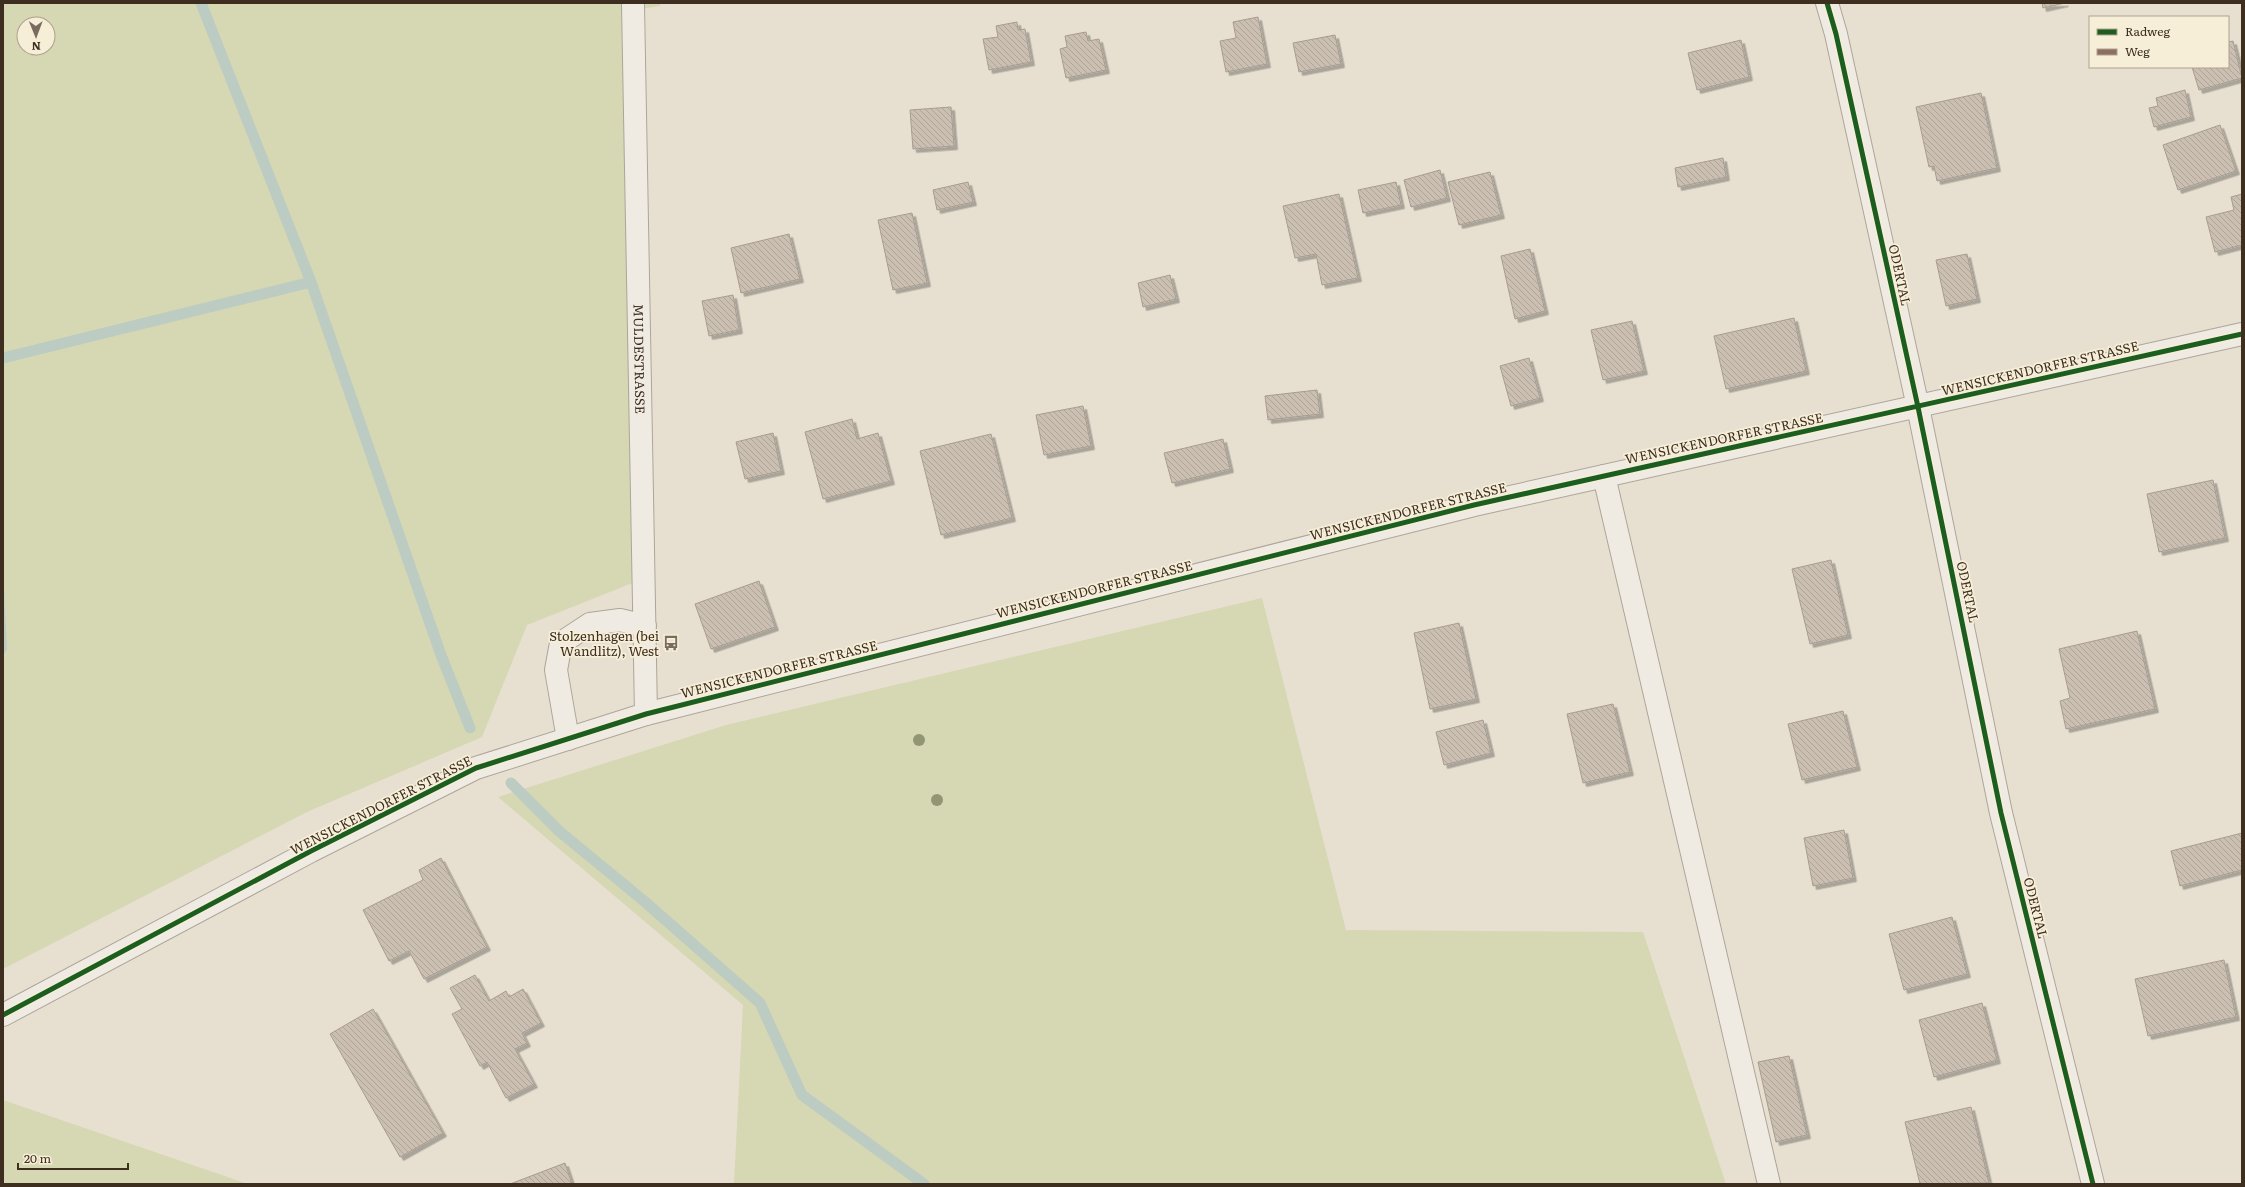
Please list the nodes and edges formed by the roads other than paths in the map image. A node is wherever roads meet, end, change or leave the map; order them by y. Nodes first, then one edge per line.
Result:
1 (1827, 3) edge
2 (633, 4) edge
3 (2242, 334) edge
4 (1918, 407) junction
5 (1604, 476) junction
6 (645, 626) junction
7 (646, 714) junction
8 (568, 739) junction
9 (3, 1015) edge
10 (1769, 1184) edge
11 (2093, 1184) edge

1 - 4 street, ODERTAL
2 - 6 street, MULDESTRASSE
3 - 4 street, WENSICKENDORFER STRASSE
4 - 5 street, WENSICKENDORFER STRASSE
4 - 11 street, ODERTAL
5 - 7 street, WENSICKENDORFER STRASSE
5 - 10 street
6 - 7 street, MULDESTRASSE
6 - 8 street
7 - 8 street, WENSICKENDORFER STRASSE
8 - 9 street, WENSICKENDORFER STRASSE

